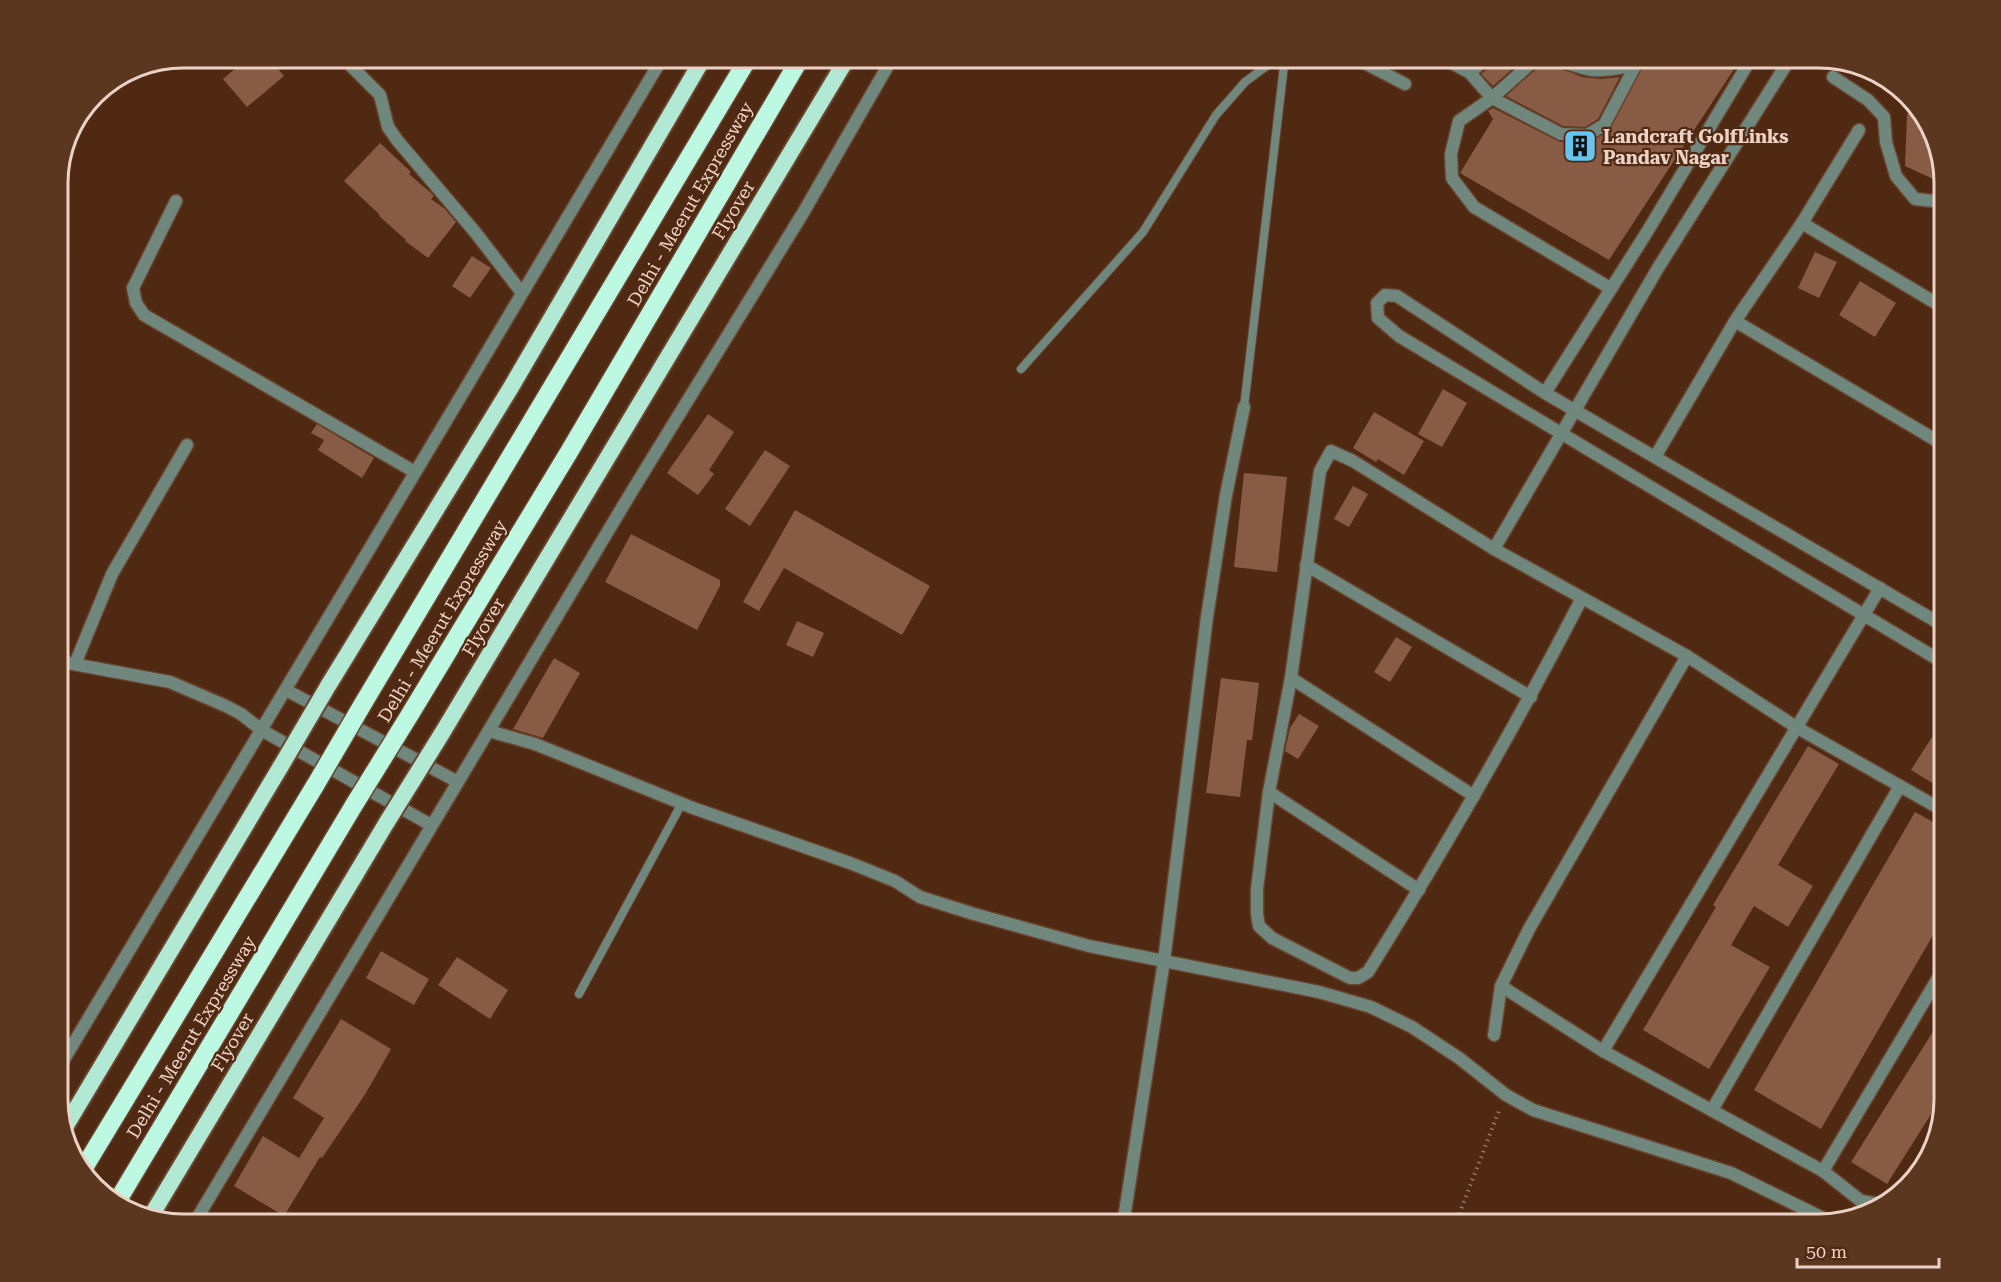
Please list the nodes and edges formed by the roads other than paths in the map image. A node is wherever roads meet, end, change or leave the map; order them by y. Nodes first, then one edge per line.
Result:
1 (353, 68) edge
2 (656, 68) edge
3 (698, 68) edge
4 (742, 68) edge
5 (795, 68) edge
6 (841, 68) edge
7 (887, 68) edge
8 (1264, 68) edge
9 (1284, 68) edge
10 (1374, 68) edge
11 (1461, 68) edge
12 (1475, 68) edge
13 (1526, 68) edge
14 (1579, 68) edge
15 (1618, 68) edge
16 (1634, 68) edge
17 (1745, 68) edge
18 (1784, 68) edge
19 (1470, 73) junction
20 (1833, 77) dead end
21 (1405, 84) dead end
22 (1492, 98) junction
23 (1859, 130) dead end
24 (176, 201) dead end
25 (1934, 201) edge
26 (1802, 223) junction
27 (1610, 288) junction
28 (522, 293) junction
29 (1934, 298) edge
30 (1735, 321) junction
31 (1021, 369) dead end
32 (1545, 393) junction
33 (1244, 407) joint
34 (1575, 410) junction
35 (1562, 433) junction
36 (1934, 439) edge
37 (187, 445) dead end
38 (1655, 457) junction
39 (415, 472) junction
40 (1494, 549) junction
41 (1306, 566) junction
42 (1880, 588) junction
43 (1582, 598) junction
44 (1864, 614) junction
45 (1934, 620) edge
46 (1687, 656) junction
47 (1934, 657) edge
48 (68, 663) edge
49 (75, 664) junction
50 (1291, 678) junction
51 (286, 690) junction
52 (1531, 697) junction
53 (1796, 727) junction
54 (263, 731) junction
55 (489, 731) junction
56 (458, 782) junction
57 (1900, 786) junction
58 (1269, 792) junction
59 (1474, 796) junction
60 (682, 803) junction
61 (1934, 805) edge
62 (431, 825) junction
63 (1419, 890) junction
64 (1164, 961) junction
65 (1934, 985) edge
66 (1500, 986) junction
67 (579, 994) dead end
68 (1494, 1035) dead end
69 (1603, 1051) junction
70 (68, 1053) edge
71 (1712, 1110) junction
72 (70, 1119) edge
73 (87, 1164) edge
74 (1823, 1171) junction
75 (120, 1196) edge
76 (1870, 1202) edge
77 (154, 1210) edge
78 (200, 1214) edge
79 (1125, 1214) edge
80 (1815, 1214) edge

1 - 28 street
2 - 28 street
3 - 72 highway, bridge
4 - 73 highway, Delhi - Meerut Expressway, bridge
5 - 75 highway, Delhi - Meerut Expressway, bridge
6 - 77 highway, Flyover, bridge
7 - 55 street
8 - 31 lane
9 - 33 lane
10 - 21 street
11 - 19 street
12 - 19 street
13 - 22 street
14 - 15 street
16 - 22 street
17 - 27 street
18 - 34 street
19 - 22 street
20 - 25 street
22 - 27 street
23 - 26 street
24 - 39 street
26 - 29 street
26 - 30 street
27 - 32 street
28 - 39 street
30 - 36 street
30 - 38 street
32 - 34 street
32 - 35 street
33 - 64 street
34 - 35 street
34 - 38 street
35 - 40 street
35 - 44 street
37 - 49 street
38 - 42 street
39 - 51 street
40 - 41 street
40 - 43 street
41 - 50 street
41 - 52 street
42 - 44 street
42 - 45 street
43 - 46 street
43 - 52 street
44 - 47 street
44 - 53 street
46 - 53 street
46 - 66 street
48 - 49 street
49 - 54 street
50 - 58 street
50 - 59 street
51 - 54 street
51 - 56 street
52 - 59 street
53 - 57 street
53 - 69 street
54 - 62 street
54 - 70 street
55 - 56 street
55 - 60 street
56 - 62 street
57 - 61 street
57 - 71 street
58 - 63 street
58 - 63 street
59 - 63 street
60 - 64 street
60 - 67 lane
62 - 78 street
64 - 79 street
64 - 80 street
65 - 74 street
66 - 68 street
66 - 69 street
69 - 71 street
71 - 74 street
74 - 76 street

